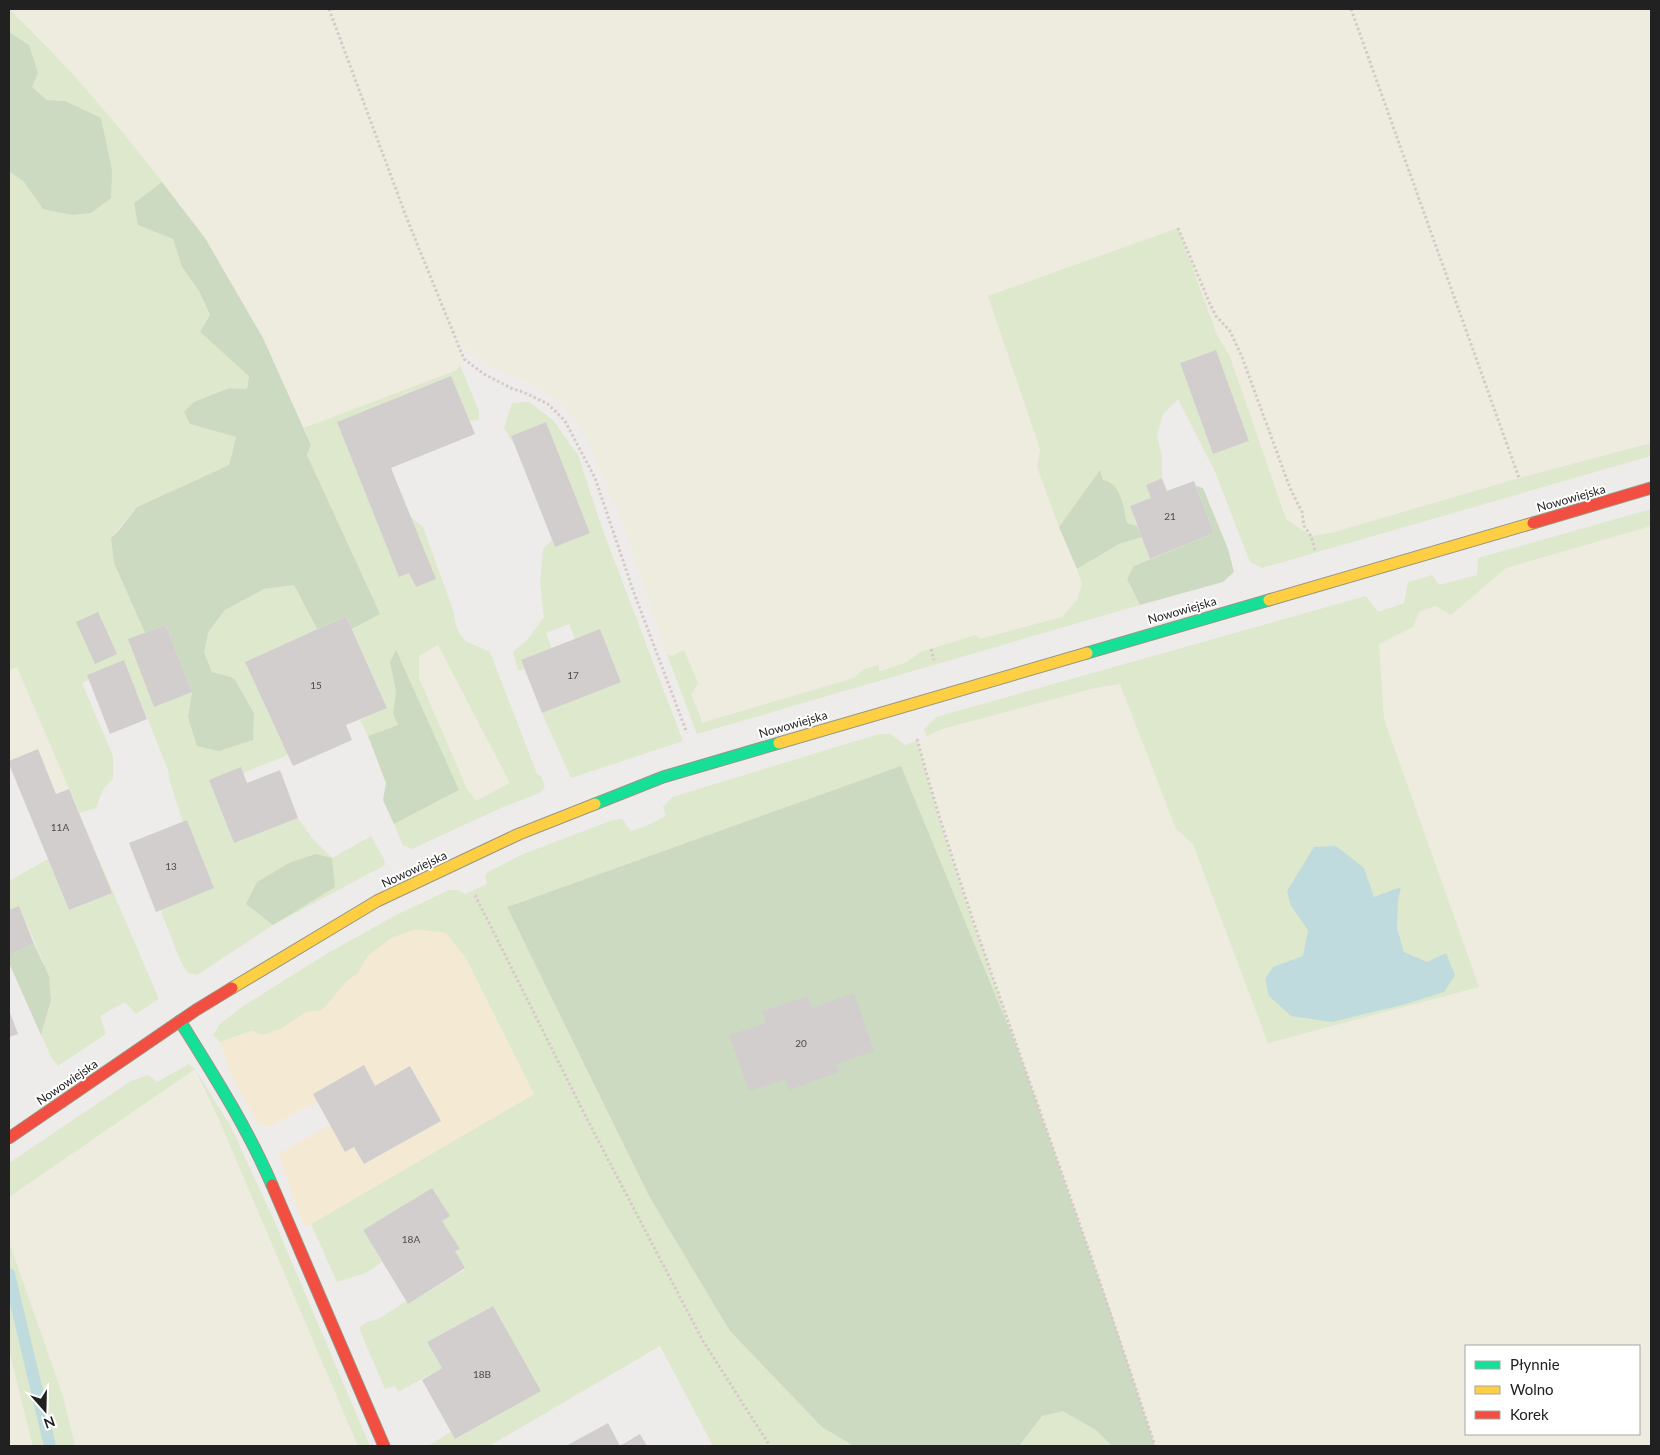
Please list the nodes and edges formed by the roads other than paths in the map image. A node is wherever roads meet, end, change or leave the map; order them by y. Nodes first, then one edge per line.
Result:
1 (1651, 488) edge
2 (180, 1022) junction
3 (9, 1138) edge
4 (384, 1446) edge

1 - 2 street, Nowowiejska
2 - 3 street, Nowowiejska
2 - 4 street

